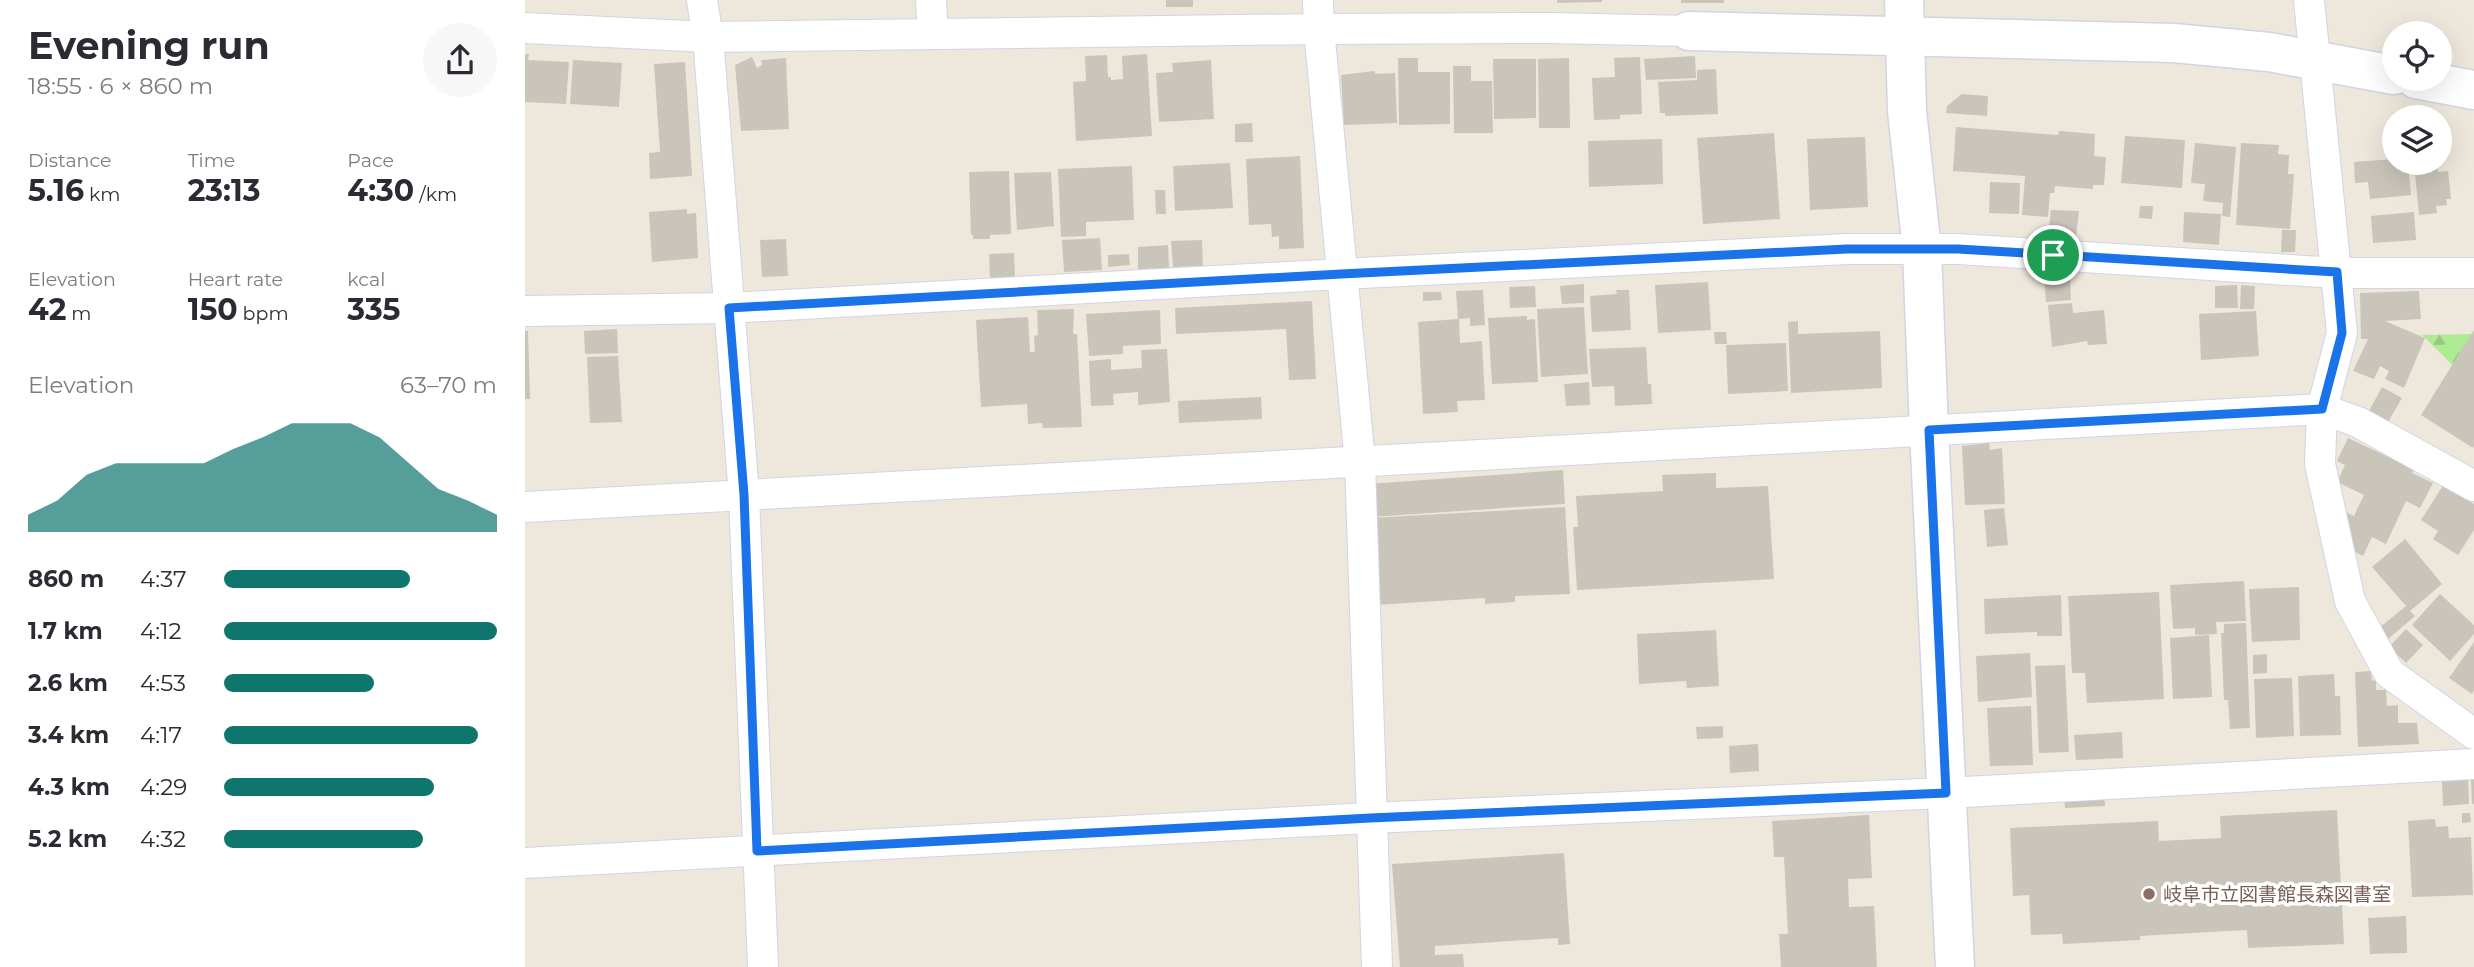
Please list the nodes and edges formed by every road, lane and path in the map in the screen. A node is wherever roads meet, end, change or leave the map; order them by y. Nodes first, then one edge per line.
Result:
1 (702, 0) edge
2 (931, 0) edge
3 (1904, 0) edge
4 (2309, 0) edge
5 (1318, 15) edge
6 (525, 28) edge
7 (1689, 31) joint
8 (933, 34) junction
9 (708, 37) junction
10 (1903, 38) junction
11 (2315, 60) junction
12 (2382, 73) edge
13 (2452, 86) edge
14 (2474, 90) edge
15 (1922, 250) junction
16 (2337, 272) junction
17 (2474, 273) edge
18 (1341, 274) junction
19 (729, 308) junction
20 (525, 312) edge
21 (2322, 409) junction
22 (1929, 430) junction
23 (1360, 462) junction
24 (2474, 486) edge
25 (744, 495) junction
26 (525, 507) edge
27 (2474, 734) edge
28 (2474, 764) edge
29 (1946, 793) junction
30 (1370, 818) junction
31 (757, 851) junction
32 (525, 863) edge
33 (763, 967) edge
34 (1377, 967) edge
35 (1955, 967) edge

1 - 9 street
2 - 8 street
3 - 10 street
4 - 11 street
5 - 7 street
5 - 8 street
5 - 18 street
6 - 9 street
7 - 10 street
8 - 9 street
9 - 19 street
10 - 11 street
10 - 15 street
11 - 12 street
11 - 16 street
13 - 14 street
15 - 16 street
15 - 18 street
15 - 22 street
16 - 17 street
16 - 21 street
18 - 19 street
18 - 23 street
19 - 20 street
19 - 25 street
21 - 22 street
21 - 24 street
21 - 27 street
22 - 23 street
22 - 29 street
23 - 25 street
23 - 30 street
25 - 26 street
25 - 31 street
28 - 29 street
29 - 30 street
29 - 35 street
30 - 31 street
30 - 34 street
31 - 32 street
31 - 33 street

